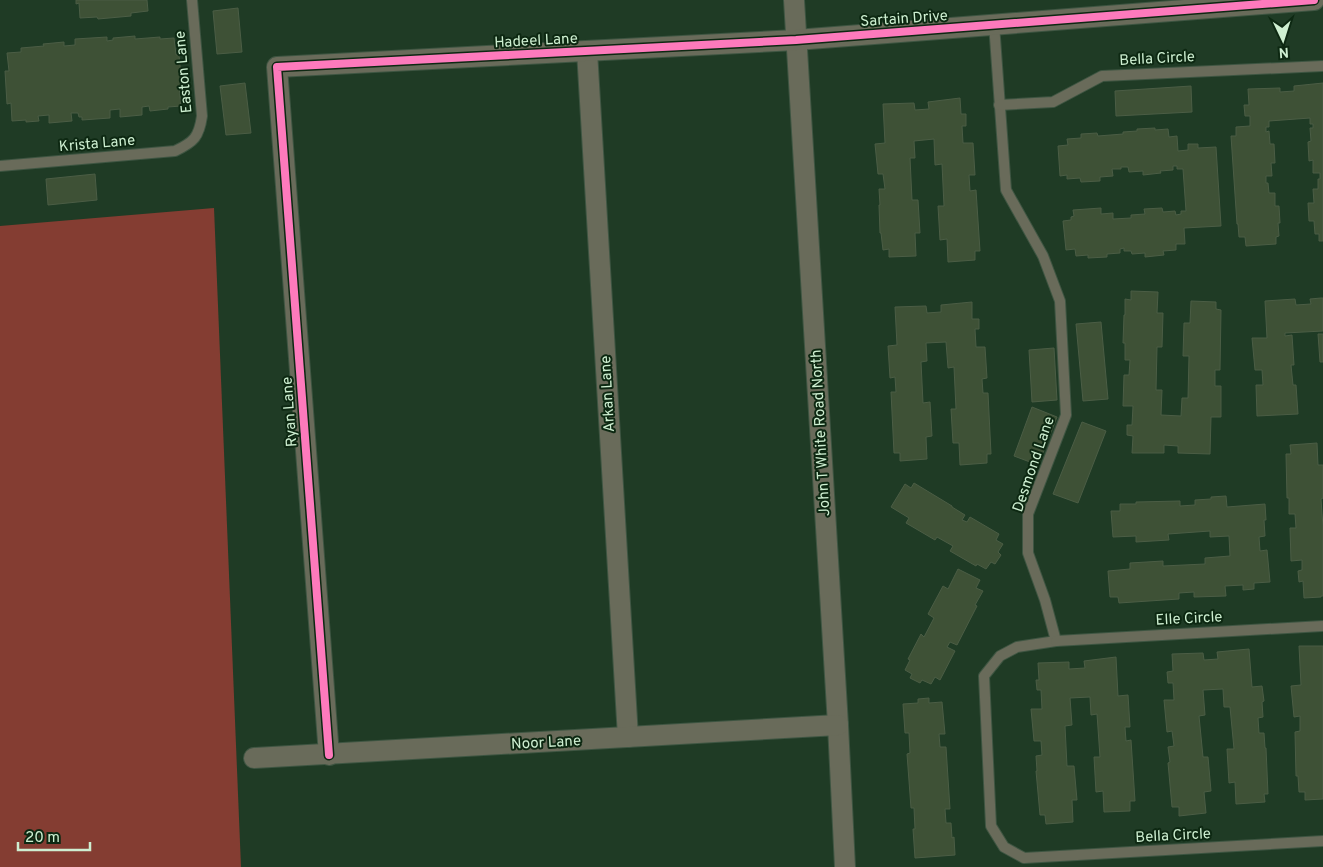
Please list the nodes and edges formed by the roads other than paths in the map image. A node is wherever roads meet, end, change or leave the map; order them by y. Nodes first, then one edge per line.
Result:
1 (192, 0) edge
2 (794, 0) edge
3 (1314, 0) edge
4 (994, 24) junction
5 (796, 40) junction
6 (587, 51) junction
7 (1323, 66) edge
8 (278, 67) joint
9 (999, 105) junction
10 (193, 140) joint
11 (0, 166) edge
12 (1323, 626) edge
13 (1056, 641) junction
14 (838, 725) junction
15 (628, 738) junction
16 (329, 755) junction
17 (254, 758) dead end
18 (1323, 841) edge
19 (845, 867) edge

1 - 10 lane, Easton Lane
2 - 5 street, John T White Road North
3 - 4 street, Sartain Drive
4 - 5 street, Sartain Drive
4 - 9 lane, Desmond Lane
5 - 6 street, Hadeel Lane
5 - 14 street, John T White Road North
6 - 8 street, Hadeel Lane
6 - 15 street, Arkan Lane
7 - 9 lane, Bella Circle
8 - 16 street, Ryan Lane
9 - 13 lane, Desmond Lane
10 - 11 lane, Krista Lane
12 - 13 lane, Elle Circle
13 - 18 lane, Bella Circle
14 - 15 street, Noor Lane
14 - 19 street, John T White Road North
15 - 16 street, Noor Lane
16 - 17 street, Noor Lane

